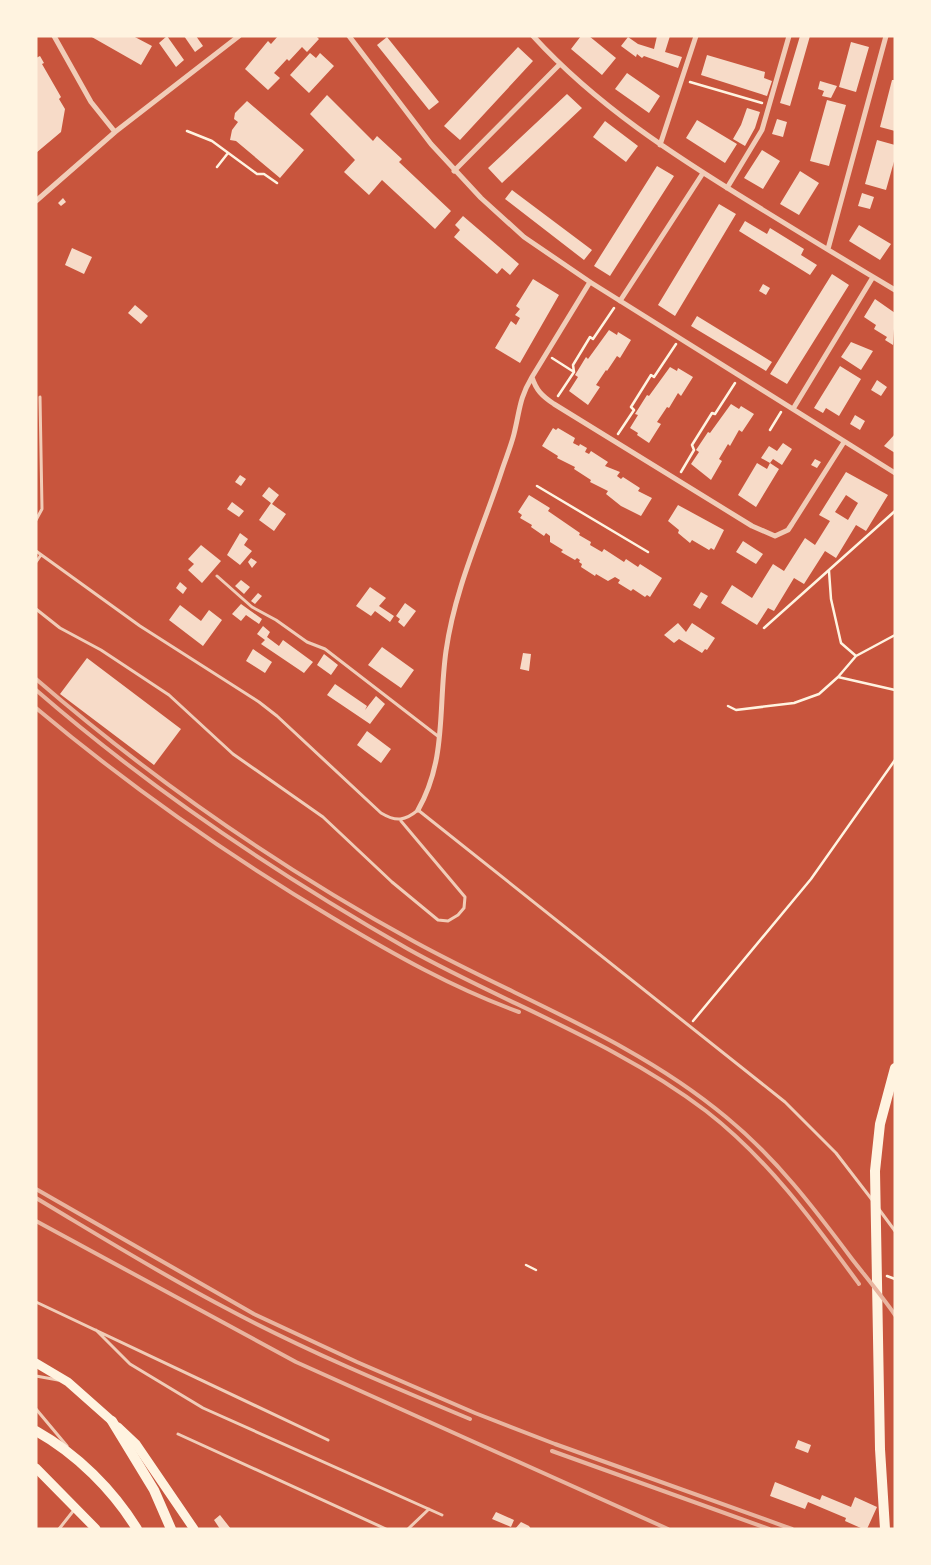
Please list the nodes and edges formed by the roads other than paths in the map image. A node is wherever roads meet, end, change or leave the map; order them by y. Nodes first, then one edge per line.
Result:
1 (54, 36) edge
2 (239, 36) edge
3 (349, 36) edge
4 (533, 36) edge
5 (696, 36) edge
6 (790, 36) edge
7 (886, 36) edge
8 (559, 65) junction
9 (114, 132) junction
10 (660, 145) junction
11 (454, 171) junction
12 (703, 173) junction
13 (727, 188) junction
14 (36, 201) edge
15 (828, 249) junction
16 (873, 277) junction
17 (590, 282) junction
18 (895, 290) edge
19 (620, 301) junction
20 (532, 377) junction
21 (40, 398) dead end
22 (792, 409) junction
23 (844, 442) junction
24 (895, 474) edge
25 (36, 520) edge
26 (36, 551) edge
27 (41, 555) junction
28 (36, 562) edge
29 (218, 576) dead end
30 (36, 609) edge
31 (440, 738) junction
32 (418, 810) junction
33 (400, 820) junction
34 (895, 1068) edge
35 (895, 1231) edge
36 (36, 1302) edge
37 (96, 1330) junction
38 (36, 1363) edge
39 (36, 1376) edge
40 (68, 1382) junction
41 (36, 1409) edge
42 (112, 1421) junction
43 (36, 1431) edge
44 (178, 1434) dead end
45 (328, 1440) dead end
46 (80, 1462) junction
47 (36, 1468) edge
48 (76, 1508) junction
49 (429, 1509) junction
50 (442, 1515) dead end
51 (59, 1529) edge
52 (96, 1529) edge
53 (137, 1529) edge
54 (171, 1529) edge
55 (194, 1529) edge
56 (386, 1529) edge
57 (408, 1529) edge
58 (885, 1529) edge

1 - 9 street
2 - 9 street
3 - 11 street
4 - 8 street
5 - 10 street
6 - 13 street
7 - 15 street
8 - 10 street
8 - 11 street
9 - 14 street
10 - 12 street
11 - 17 street
12 - 13 street
12 - 19 street
13 - 15 street
15 - 16 street
16 - 18 street
16 - 22 street
17 - 19 street
17 - 20 street
19 - 22 street
20 - 23 street
20 - 31 street
21 - 25 lane
22 - 23 street
23 - 24 street
26 - 27 lane
27 - 28 lane
27 - 33 lane
29 - 31 lane
30 - 33 lane
31 - 32 street
32 - 33 lane
32 - 35 lane
34 - 58 highway
36 - 37 lane
37 - 45 lane
37 - 49 lane
38 - 40 main road
39 - 40 lane
40 - 42 main road
41 - 46 lane
42 - 54 highway
42 - 55 main road
43 - 46 highway
44 - 56 lane
46 - 53 highway
47 - 48 main road
48 - 51 lane
48 - 52 main road
49 - 50 lane
49 - 57 lane

